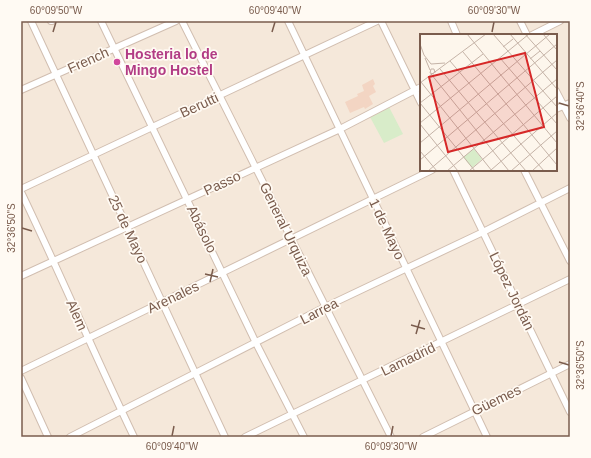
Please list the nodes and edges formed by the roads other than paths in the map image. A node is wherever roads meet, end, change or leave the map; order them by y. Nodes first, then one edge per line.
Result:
1 (31, 21) edge
2 (101, 21) edge
3 (176, 21) edge
4 (182, 21) edge
5 (288, 21) edge
6 (377, 21) edge
7 (381, 21) edge
8 (451, 21) edge
9 (520, 21) edge
10 (560, 21) edge
11 (457, 34) edge
12 (526, 34) edge
13 (534, 34) edge
14 (115, 48) junction
15 (305, 55) junction
16 (55, 75) junction
17 (420, 88) edge
18 (21, 90) edge
19 (415, 90) junction
20 (557, 92) edge
21 (219, 95) junction
22 (420, 102) edge
23 (567, 104) edge
24 (557, 109) edge
25 (570, 118) edge
26 (153, 127) junction
27 (340, 129) junction
28 (93, 155) junction
29 (255, 168) junction
30 (430, 171) edge
31 (453, 171) edge
32 (524, 171) edge
33 (570, 188) edge
34 (21, 189) edge
35 (21, 192) edge
36 (187, 199) junction
37 (373, 199) junction
38 (540, 203) junction
39 (127, 227) junction
40 (483, 232) junction
41 (291, 239) junction
42 (53, 260) junction
43 (570, 261) edge
44 (406, 269) junction
45 (223, 272) junction
46 (21, 276) edge
47 (570, 279) edge
48 (162, 302) junction
49 (519, 305) junction
50 (325, 307) junction
51 (88, 339) junction
52 (441, 342) junction
53 (256, 343) junction
54 (570, 364) edge
55 (21, 371) edge
56 (551, 373) junction
57 (195, 374) junction
58 (21, 378) edge
59 (363, 381) junction
60 (121, 412) junction
61 (474, 412) junction
62 (570, 412) edge
63 (292, 414) junction
64 (48, 437) edge
65 (70, 437) edge
66 (134, 437) edge
67 (225, 437) edge
68 (245, 437) edge
69 (304, 437) edge
70 (391, 437) edge
71 (423, 437) edge
72 (487, 437) edge

1 - 16 street, 25 de Mayo
2 - 14 street, Abásolo
3 - 14 street, French
4 - 21 street, General Urquiza
5 - 15 street, 1 de Mayo
6 - 15 street, Berutti
7 - 19 street
8 - 11 street
9 - 12 street
10 - 13 street
14 - 16 street, French
14 - 26 street, Abásolo
15 - 21 street, Berutti
15 - 27 street, 1 de Mayo
16 - 18 street, French
16 - 28 street, 25 de Mayo
17 - 19 street, Passo
19 - 22 street
19 - 27 street, Passo
20 - 23 street
21 - 26 street, Berutti
21 - 29 street, General Urquiza
23 - 24 street
23 - 25 street
26 - 28 street, Berutti
26 - 36 street, Abásolo
27 - 29 street, Passo
27 - 37 street, 1 de Mayo
28 - 34 street, Berutti
28 - 39 street, 25 de Mayo
29 - 36 street, Passo
29 - 41 street, General Urquiza
30 - 37 street, Arenales
31 - 40 street, López Jordán
32 - 38 street
33 - 38 street, Larrea
35 - 42 street, Alem
36 - 39 street, Passo
36 - 45 street, Abásolo
37 - 41 street, Arenales
37 - 44 street, 1 de Mayo
38 - 40 street, Larrea
38 - 43 street
39 - 42 street, Passo
39 - 48 street, 25 de Mayo
40 - 44 street, Larrea
40 - 49 street, López Jordán
41 - 45 street, Arenales
41 - 50 street, General Urquiza
42 - 46 street, Passo
42 - 51 street, Alem
44 - 50 street, Larrea
44 - 52 street, 1 de Mayo
45 - 48 street, Arenales
45 - 53 street, Abásolo
47 - 49 street, Lamadrid
48 - 51 street, Arenales
48 - 57 street, 25 de Mayo
49 - 52 street, Lamadrid
49 - 56 street, López Jordán
50 - 53 street, Larrea
50 - 59 street, General Urquiza
51 - 55 street, Arenales
51 - 60 street, Alem
52 - 59 street, Lamadrid
52 - 61 street, 1 de Mayo
53 - 57 street, Larrea
53 - 63 street, Abásolo
54 - 56 street, Güemes
56 - 61 street, Güemes
56 - 62 street, López Jordán
57 - 60 street, Larrea
57 - 67 street, 25 de Mayo
58 - 64 street
59 - 63 street, Lamadrid
59 - 70 street, General Urquiza
60 - 65 street, Larrea
60 - 66 street, Alem
61 - 71 street, Güemes
61 - 72 street, 1 de Mayo
63 - 68 street, Lamadrid
63 - 69 street, Abásolo

